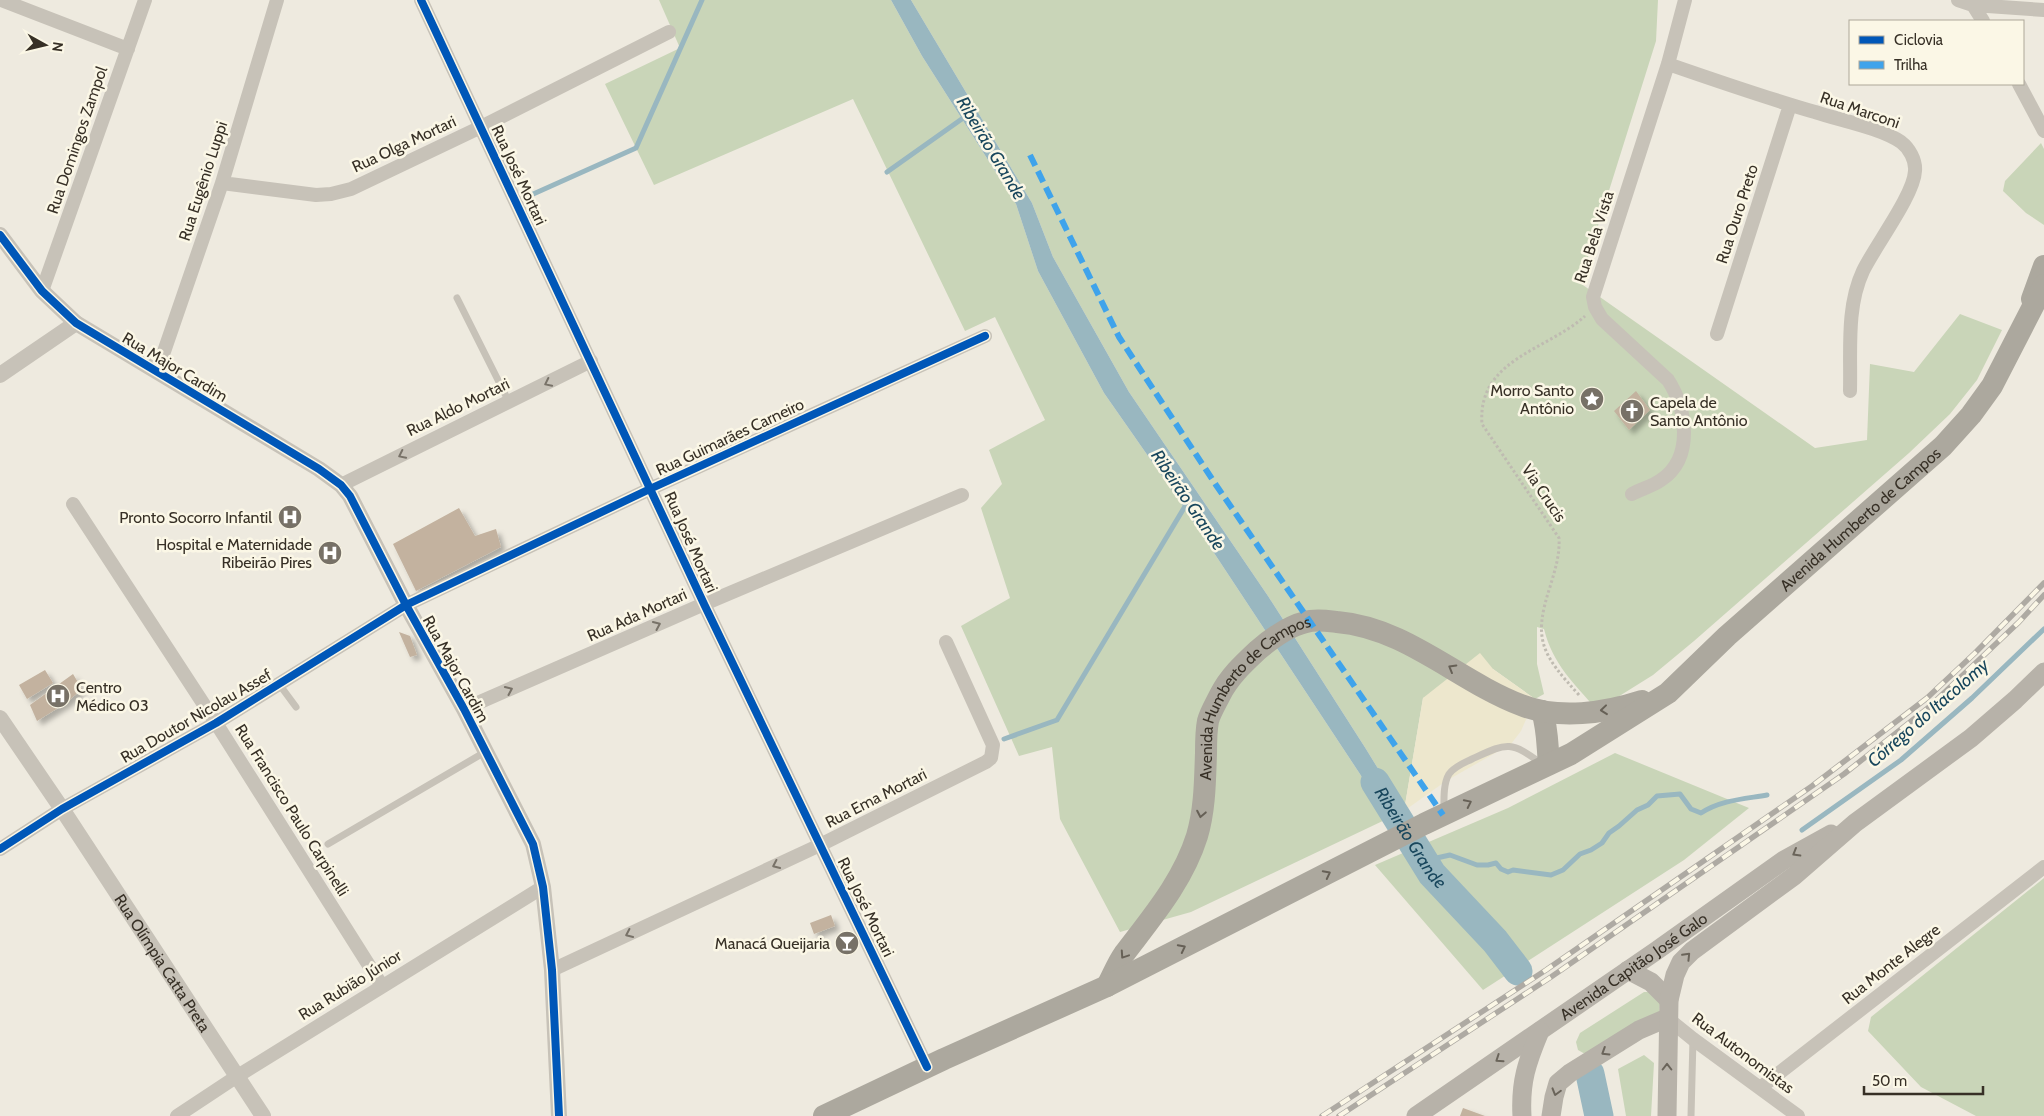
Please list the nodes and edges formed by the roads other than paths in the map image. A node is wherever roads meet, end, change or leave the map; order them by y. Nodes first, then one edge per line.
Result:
1 (1, 0) edge
2 (144, 0) edge
3 (277, 0) edge
4 (421, 0) edge
5 (1685, 0) edge
6 (1958, 0) edge
7 (1973, 5) junction
8 (2038, 10) edge
9 (1982, 20) edge
10 (2020, 20) edge
11 (669, 32) dead end
12 (128, 49) junction
13 (1668, 64) junction
14 (2020, 85) edge
15 (1790, 105) junction
16 (481, 127) junction
17 (2044, 131) edge
18 (222, 183) junction
19 (0, 235) edge
20 (2044, 266) edge
21 (2044, 285) edge
22 (42, 291) junction
23 (458, 298) dead end
24 (76, 322) junction
25 (2025, 324) junction
26 (1717, 334) dead end
27 (985, 336) dead end
28 (591, 361) junction
29 (157, 372) junction
30 (0, 375) edge
31 (1850, 391) dead end
32 (509, 402) junction
33 (341, 485) junction
34 (652, 488) junction
35 (962, 494) dead end
36 (1632, 494) dead end
37 (73, 504) dead end
38 (704, 604) junction
39 (406, 605) junction
40 (946, 642) dead end
41 (2044, 672) edge
42 (279, 684) junction
43 (1668, 693) junction
44 (296, 707) dead end
45 (464, 709) junction
46 (1542, 711) junction
47 (0, 718) edge
48 (216, 723) junction
49 (485, 752) junction
50 (1546, 765) junction
51 (62, 809) junction
52 (1434, 819) junction
53 (1855, 823) junction
54 (328, 844) dead end
55 (820, 845) junction
56 (0, 849) edge
57 (2044, 868) edge
58 (543, 887) junction
59 (552, 970) junction
60 (1628, 970) junction
61 (382, 986) junction
62 (1107, 986) junction
63 (1668, 1009) junction
64 (1639, 1030) junction
65 (1540, 1031) junction
66 (1668, 1039) junction
67 (1693, 1039) junction
68 (927, 1067) junction
69 (236, 1077) junction
70 (1760, 1088) junction
71 (177, 1116) edge
72 (263, 1116) edge
73 (558, 1116) edge
74 (824, 1116) edge
75 (1416, 1116) edge
76 (1522, 1116) edge
77 (1551, 1116) edge
78 (1667, 1116) edge
79 (1690, 1116) edge
80 (1798, 1116) edge

1 - 12 street
2 - 12 street, Rua Domingos Zampol
3 - 18 street, Rua Eugênio Luppi
4 - 16 street, Rua José Mortari
5 - 13 street, Rua Bela Vista
6 - 7 street
7 - 8 street
7 - 9 street
8 - 10 street
11 - 16 street, Rua Olga Mortari
12 - 22 street, Rua Domingos Zampol
13 - 15 street, Rua Marconi
13 - 36 street, Rua Bela Vista
14 - 17 street
15 - 26 street, Rua Ouro Preto
15 - 31 street, Rua Marconi
16 - 18 street, Rua Olga Mortari
16 - 28 street, Rua José Mortari
18 - 29 street, Rua Eugênio Luppi
19 - 22 street, Rua Major Cardim
20 - 25 highway, Avenida Humberto de Campos
21 - 25 highway, Avenida Humberto de Campos
22 - 24 street, Rua Major Cardim
23 - 32 lane
24 - 29 street, Rua Major Cardim
24 - 30 street
25 - 43 highway, Avenida Humberto de Campos
27 - 34 street, Rua Guimarães Carneiro
28 -> 32 street, Rua Aldo Mortari
28 - 34 street, Rua José Mortari
29 - 33 street, Rua Major Cardim
32 -> 33 street, Rua Aldo Mortari
33 - 39 street, Rua Major Cardim
34 - 38 street, Rua José Mortari
34 - 39 street, Rua Guimarães Carneiro
35 - 38 street, Rua Ada Mortari
37 - 48 street, Rua Francisco Paulo Carpinelli
45 -> 38 street, Rua Ada Mortari
38 - 55 street, Rua José Mortari
39 - 42 street, Rua Doutor Nicolau Assef
39 - 45 street, Rua Major Cardim
40 - 55 street, Rua Ema Mortari
41 - 53 main road, Avenida Capitão José Galo
42 - 44 lane
42 - 48 street, Rua Doutor Nicolau Assef
43 -> 46 highway, Avenida Humberto de Campos
43 - 50 highway, Avenida Humberto de Campos
45 - 49 street, Rua Major Cardim
46 - 50 highway
46 -> 62 highway, Avenida Humberto de Campos
47 - 51 street, Rua Olímpia Catta Preta
48 - 51 street, Rua Doutor Nicolau Assef
48 - 61 street, Rua Francisco Paulo Carpinelli
49 - 54 lane
49 - 58 street, Rua Major Cardim
52 -> 50 highway, Avenida Humberto de Campos
50 - 52 lane
51 - 56 street, Rua Doutor Nicolau Assef
51 - 69 street, Rua Olímpia Catta Preta
62 -> 52 highway, Avenida Humberto de Campos
53 -> 60 main road, Avenida Capitão José Galo
63 -> 53 main road, Avenida Capitão José Galo
55 -> 59 street, Rua Ema Mortari
55 - 68 street, Rua José Mortari
57 - 70 street, Rua Monte Alegre
58 - 59 street, Rua Major Cardim
58 - 61 street, Rua Rubião Júnior
59 - 73 street, Rua Major Cardim
60 - 63 main road
60 - 65 main road, Avenida Capitão José Galo
61 - 69 street, Rua Rubião Júnior
62 - 68 highway, Avenida Humberto de Campos
63 - 64 main road
63 - 66 main road, Avenida Capitão José Galo
63 - 67 street, Rua Autonomistas
64 - 66 main road
64 -> 77 main road
65 -> 75 main road, Avenida Capitão José Galo
65 - 76 main road
78 -> 66 main road, Avenida Capitão José Galo
67 - 70 street, Rua Autonomistas
67 - 79 lane
68 - 74 highway, Avenida Humberto de Campos
69 - 71 street, Rua Rubião Júnior
69 - 72 street, Rua Olímpia Catta Preta
70 - 80 street, Rua Autonomistas

